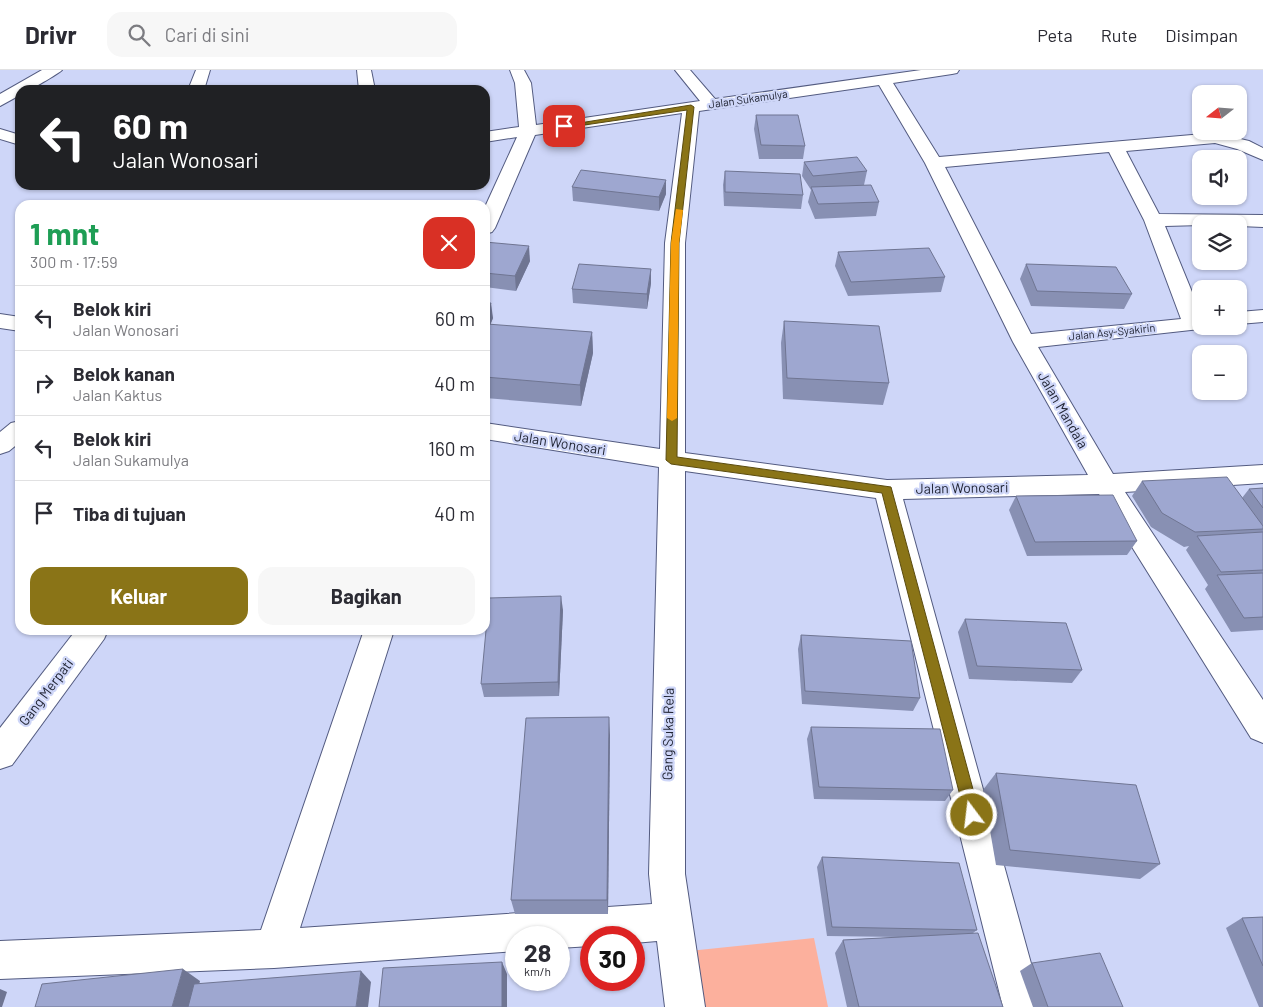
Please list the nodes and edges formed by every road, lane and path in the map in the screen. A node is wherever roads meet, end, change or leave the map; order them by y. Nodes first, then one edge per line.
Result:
1 (55, 70) edge
2 (203, 70) edge
3 (364, 70) edge
4 (517, 70) edge
5 (682, 70) edge
6 (952, 70) edge
7 (807, 76) dead end
8 (884, 80) junction
9 (26, 85) edge
10 (198, 85) edge
11 (366, 85) edge
12 (818, 89) junction
13 (15, 92) edge
14 (0, 101) edge
15 (701, 106) junction
16 (528, 131) junction
17 (0, 134) edge
18 (490, 136) edge
19 (15, 138) edge
20 (1115, 147) junction
21 (1263, 155) edge
22 (934, 163) junction
23 (490, 217) edge
24 (1153, 220) junction
25 (1263, 220) edge
26 (1192, 309) edge
27 (1263, 316) edge
28 (1247, 317) edge
29 (0, 321) edge
30 (15, 323) edge
31 (1192, 324) edge
32 (1024, 342) junction
33 (15, 433) edge
34 (490, 433) edge
35 (0, 445) edge
36 (671, 460) junction
37 (1263, 474) edge
38 (1106, 484) junction
39 (887, 490) junction
40 (89, 635) edge
41 (377, 635) edge
42 (1263, 728) edge
43 (0, 754) edge
44 (674, 921) junction
45 (274, 950) junction
46 (0, 960) edge
47 (685, 1007) edge
48 (1023, 1007) edge

1 - 9 street
2 - 10 street
3 - 11 street
4 - 16 street
5 - 15 street
6 - 8 street, Jalan Sukamulya
7 - 12 street
8 - 12 street, Jalan Sukamulya
8 - 22 street, Jalan Mandala
12 - 15 street, Jalan Sukamulya
13 - 14 street
15 - 16 street, Jalan Sukamulya
15 - 36 street, Gang Suka Rela
16 - 18 street, Jalan Sukamulya
16 - 23 street
17 - 19 street
20 - 21 street
20 - 22 street
20 - 24 street
22 - 32 street, Jalan Mandala
24 - 25 street
24 - 26 street
27 - 28 street
29 - 30 street
31 - 32 street, Jalan Asy-Syakirin
32 - 38 street, Jalan Mandala
33 - 35 street
34 - 36 street, Jalan Wonosari
36 - 39 street, Jalan Wonosari
36 - 44 street, Gang Suka Rela
37 - 38 street, Jalan Wonosari
38 - 39 street, Jalan Wonosari
38 - 42 street, Jalan Mandala
39 - 48 street
40 - 43 street, Gang Merpati
41 - 45 street
44 - 45 street
44 - 47 street, Gang Suka Rela
45 - 46 street

